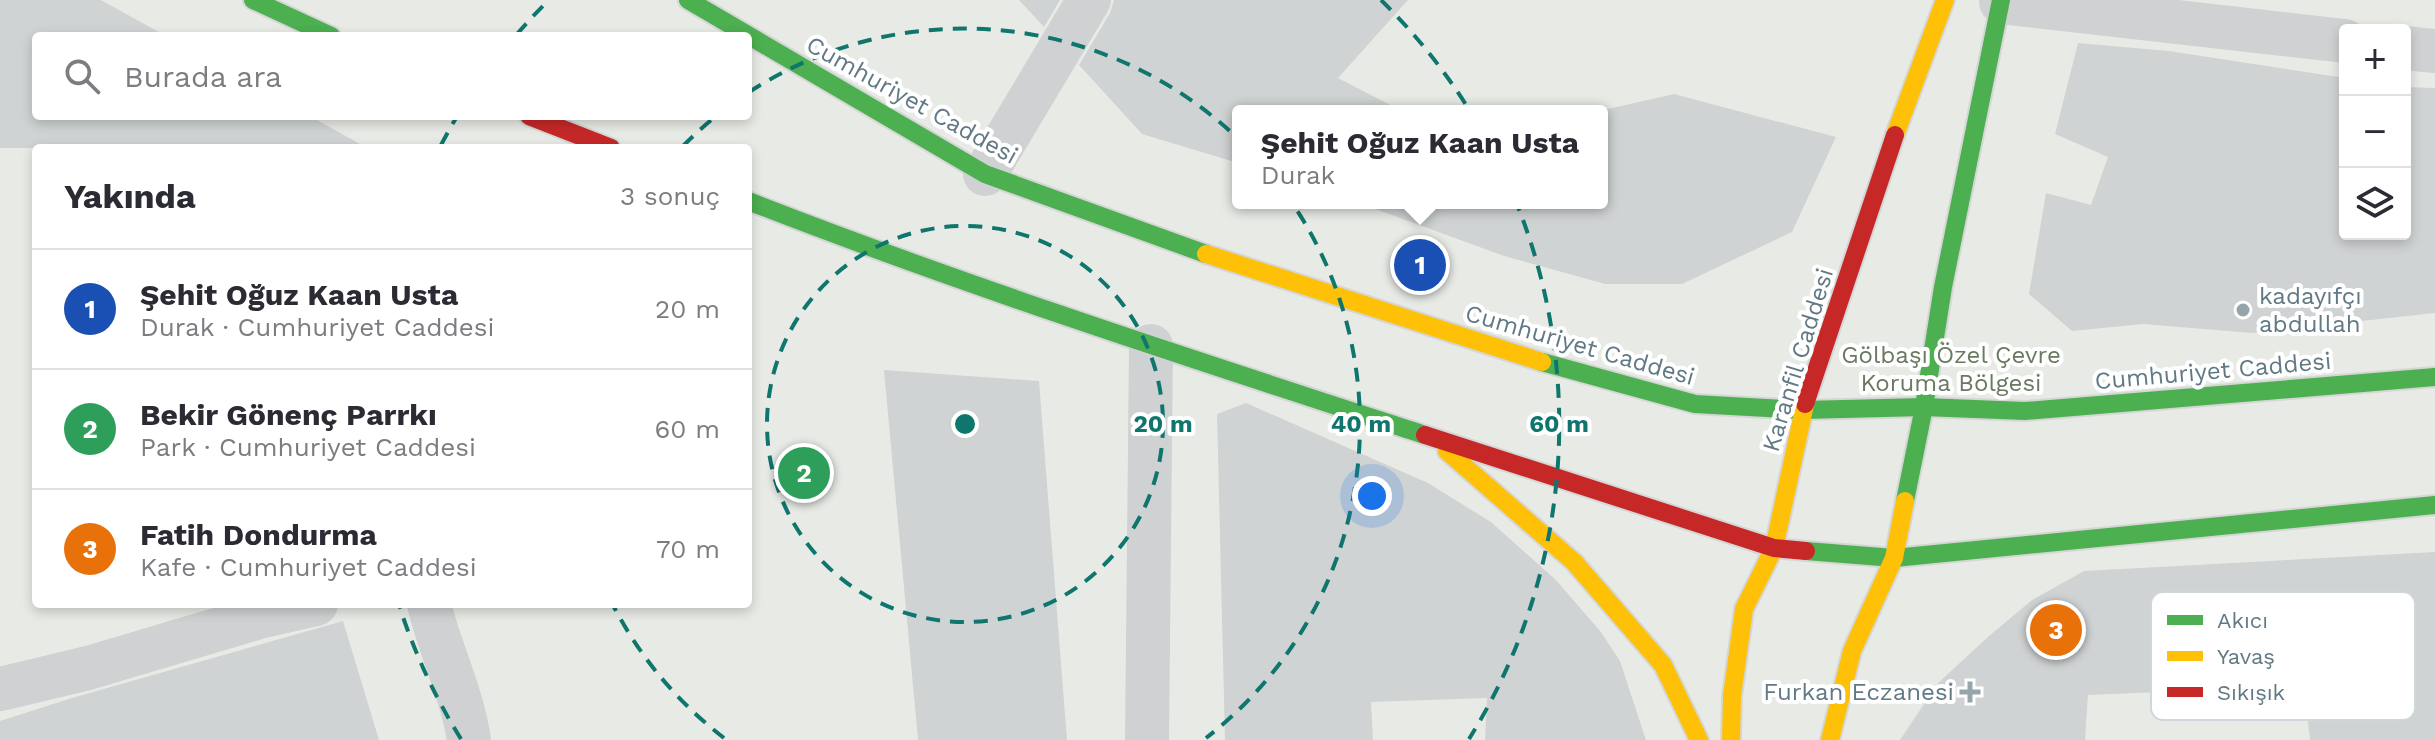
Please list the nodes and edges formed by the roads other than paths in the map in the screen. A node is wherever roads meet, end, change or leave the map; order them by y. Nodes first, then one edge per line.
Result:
1 (253, 0) edge
2 (1089, 0) edge
3 (1945, 0) edge
4 (694, 1) edge
5 (2001, 1) edge
6 (322, 32) edge
7 (746, 32) edge
8 (752, 35) edge
9 (2339, 40) edge
10 (2411, 49) edge
11 (2435, 51) edge
12 (539, 120) edge
13 (601, 144) edge
14 (985, 174) junction
15 (752, 203) edge
16 (1151, 346) junction
17 (2435, 377) edge
18 (1924, 407) junction
19 (1803, 410) junction
20 (1433, 439) junction
21 (2435, 505) edge
22 (1774, 548) junction
23 (1894, 558) junction
24 (298, 608) edge
25 (430, 608) edge
26 (0, 689) edge
27 (469, 740) edge
28 (1147, 740) edge
29 (1699, 740) edge
30 (1731, 740) edge
31 (1830, 740) edge

1 - 6 main road
2 - 14 street
3 - 19 main road, Karanfil Caddesi
4 - 7 main road, Cumhuriyet Caddesi
5 - 9 street
5 - 18 main road
8 - 14 main road, Cumhuriyet Caddesi
10 - 11 street
12 - 13 main road
14 - 19 main road, Cumhuriyet Caddesi
15 - 16 main road
16 - 20 main road
16 - 28 street
17 - 18 main road, Cumhuriyet Caddesi
18 - 19 main road, Cumhuriyet Caddesi
18 - 23 main road
19 - 22 main road, Karanfil Caddesi
20 - 22 main road
20 - 29 main road
21 - 23 main road
22 - 23 main road
22 - 30 main road, Karanfil Caddesi
23 - 31 main road
24 - 26 street
25 - 27 street

